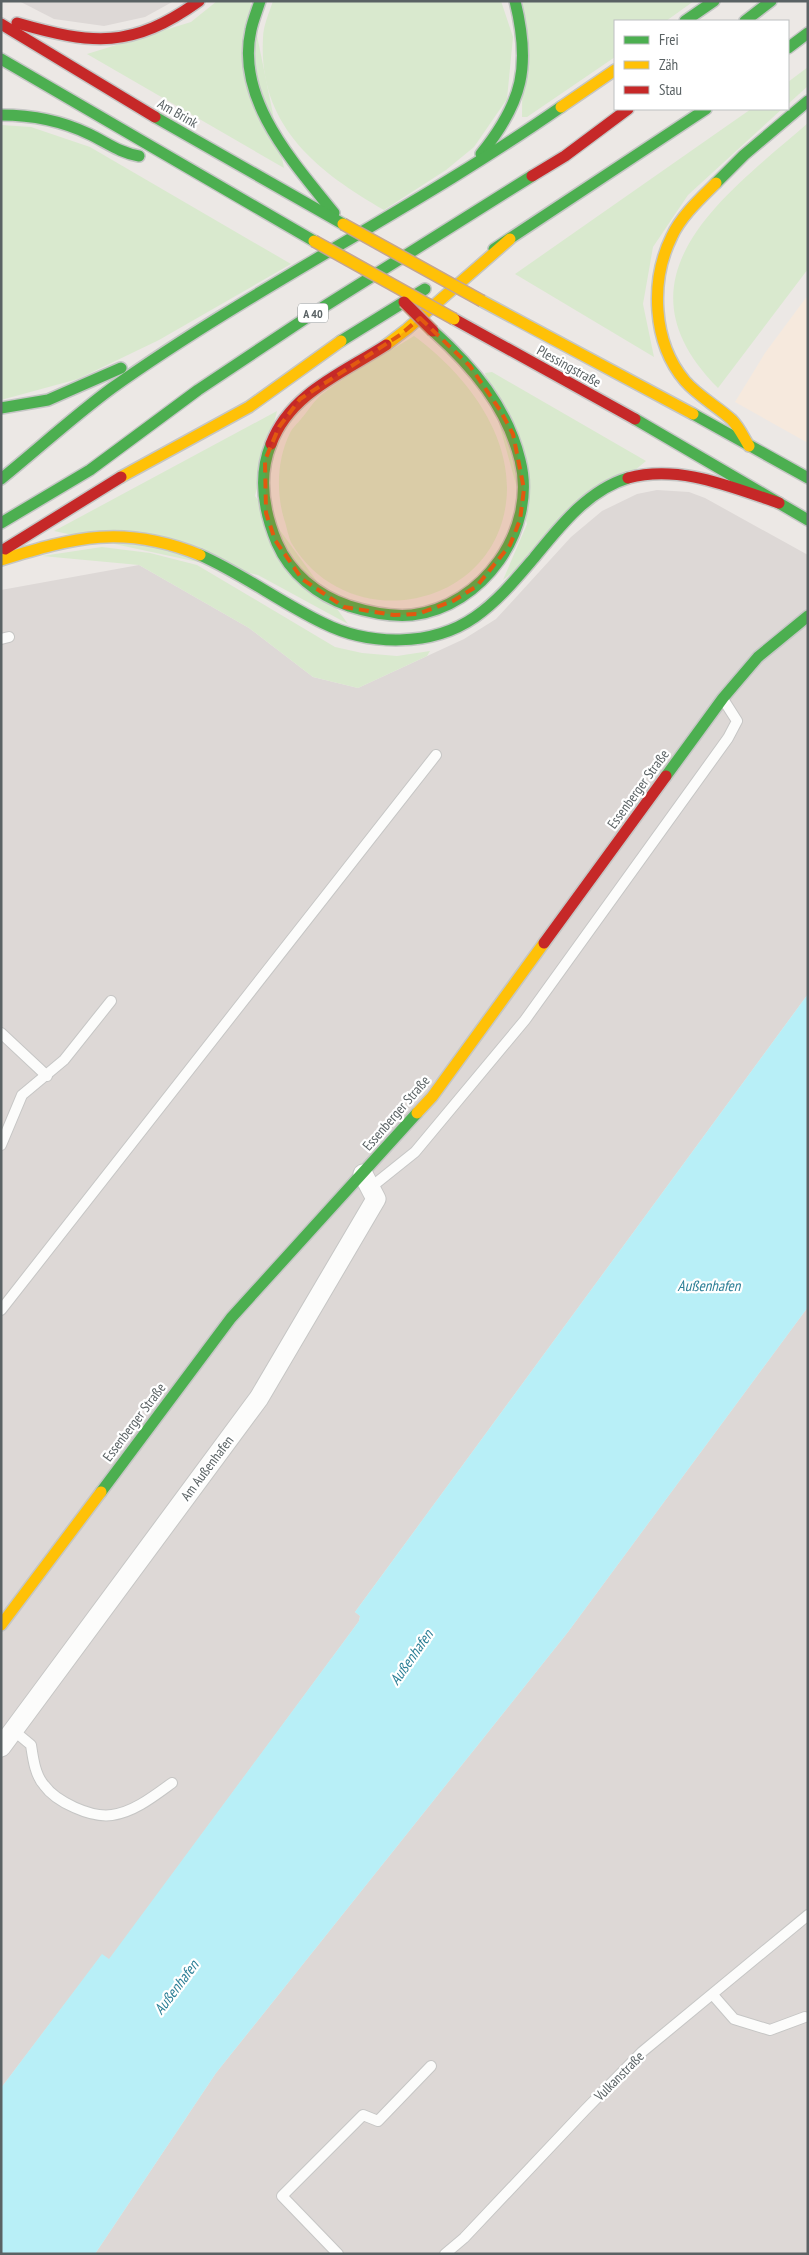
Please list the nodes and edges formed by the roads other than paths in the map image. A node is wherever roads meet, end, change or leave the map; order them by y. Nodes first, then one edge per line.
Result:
1 (199, 1) edge
2 (260, 1) edge
3 (515, 1) edge
4 (714, 1) edge
5 (772, 1) edge
6 (1, 18) edge
7 (686, 20) edge
8 (746, 20) edge
9 (1, 24) edge
10 (808, 33) edge
11 (789, 47) edge
12 (1, 59) edge
13 (614, 71) edge
14 (808, 101) edge
15 (627, 110) edge
16 (704, 110) edge
17 (1, 115) edge
18 (168, 158) junction
19 (468, 170) junction
20 (343, 224) junction
21 (510, 239) junction
22 (379, 278) junction
23 (192, 335) junction
24 (1, 408) edge
25 (749, 446) junction
26 (808, 478) edge
27 (1, 479) edge
28 (779, 503) junction
29 (808, 520) edge
30 (1, 523) edge
31 (1, 551) edge
32 (1, 560) edge
33 (808, 616) edge
34 (723, 698) junction
35 (436, 756) dead end
36 (111, 1001) dead end
37 (1, 1033) edge
38 (47, 1076) junction
39 (1, 1145) edge
40 (367, 1181) junction
41 (1, 1310) edge
42 (1, 1625) edge
43 (13, 1730) junction
44 (1, 1747) edge
45 (172, 1783) dead end
46 (808, 1915) edge
47 (713, 1995) junction
48 (804, 2017) dead end
49 (431, 2066) dead end
50 (338, 2254) edge
51 (445, 2254) edge

1 - 6 main road
2 - 20 main road
3 - 19 main road
4 - 7 main road
5 - 8 main road
9 - 20 main road, Am Brink
10 - 11 main road
12 - 18 main road
13 - 19 main road
14 - 25 main road
15 - 30 main road, A 40
16 - 21 main road
17 - 18 main road
18 - 22 main road, Plessingstraße, bridge
19 - 23 main road
20 - 25 main road, Plessingstraße, bridge
21 - 22 main road, bridge
21 - 31 main road
22 - 28 main road, Plessingstraße, bridge
23 - 24 main road
23 - 27 main road
25 - 26 main road, Plessingstraße
28 - 29 main road, Plessingstraße
28 - 32 main road
33 - 34 main road, Essenberger Straße
34 - 40 main road, Essenberger Straße
34 - 40 lane
35 - 41 lane
36 - 38 lane
37 - 38 lane
38 - 39 lane
40 - 42 main road, Essenberger Straße
40 - 43 street, Am Außenhafen
43 - 44 street, Am Außenhafen
43 - 45 lane
46 - 47 lane, Vulkanstraße
47 - 48 lane
47 - 51 lane, Vulkanstraße
49 - 50 lane

